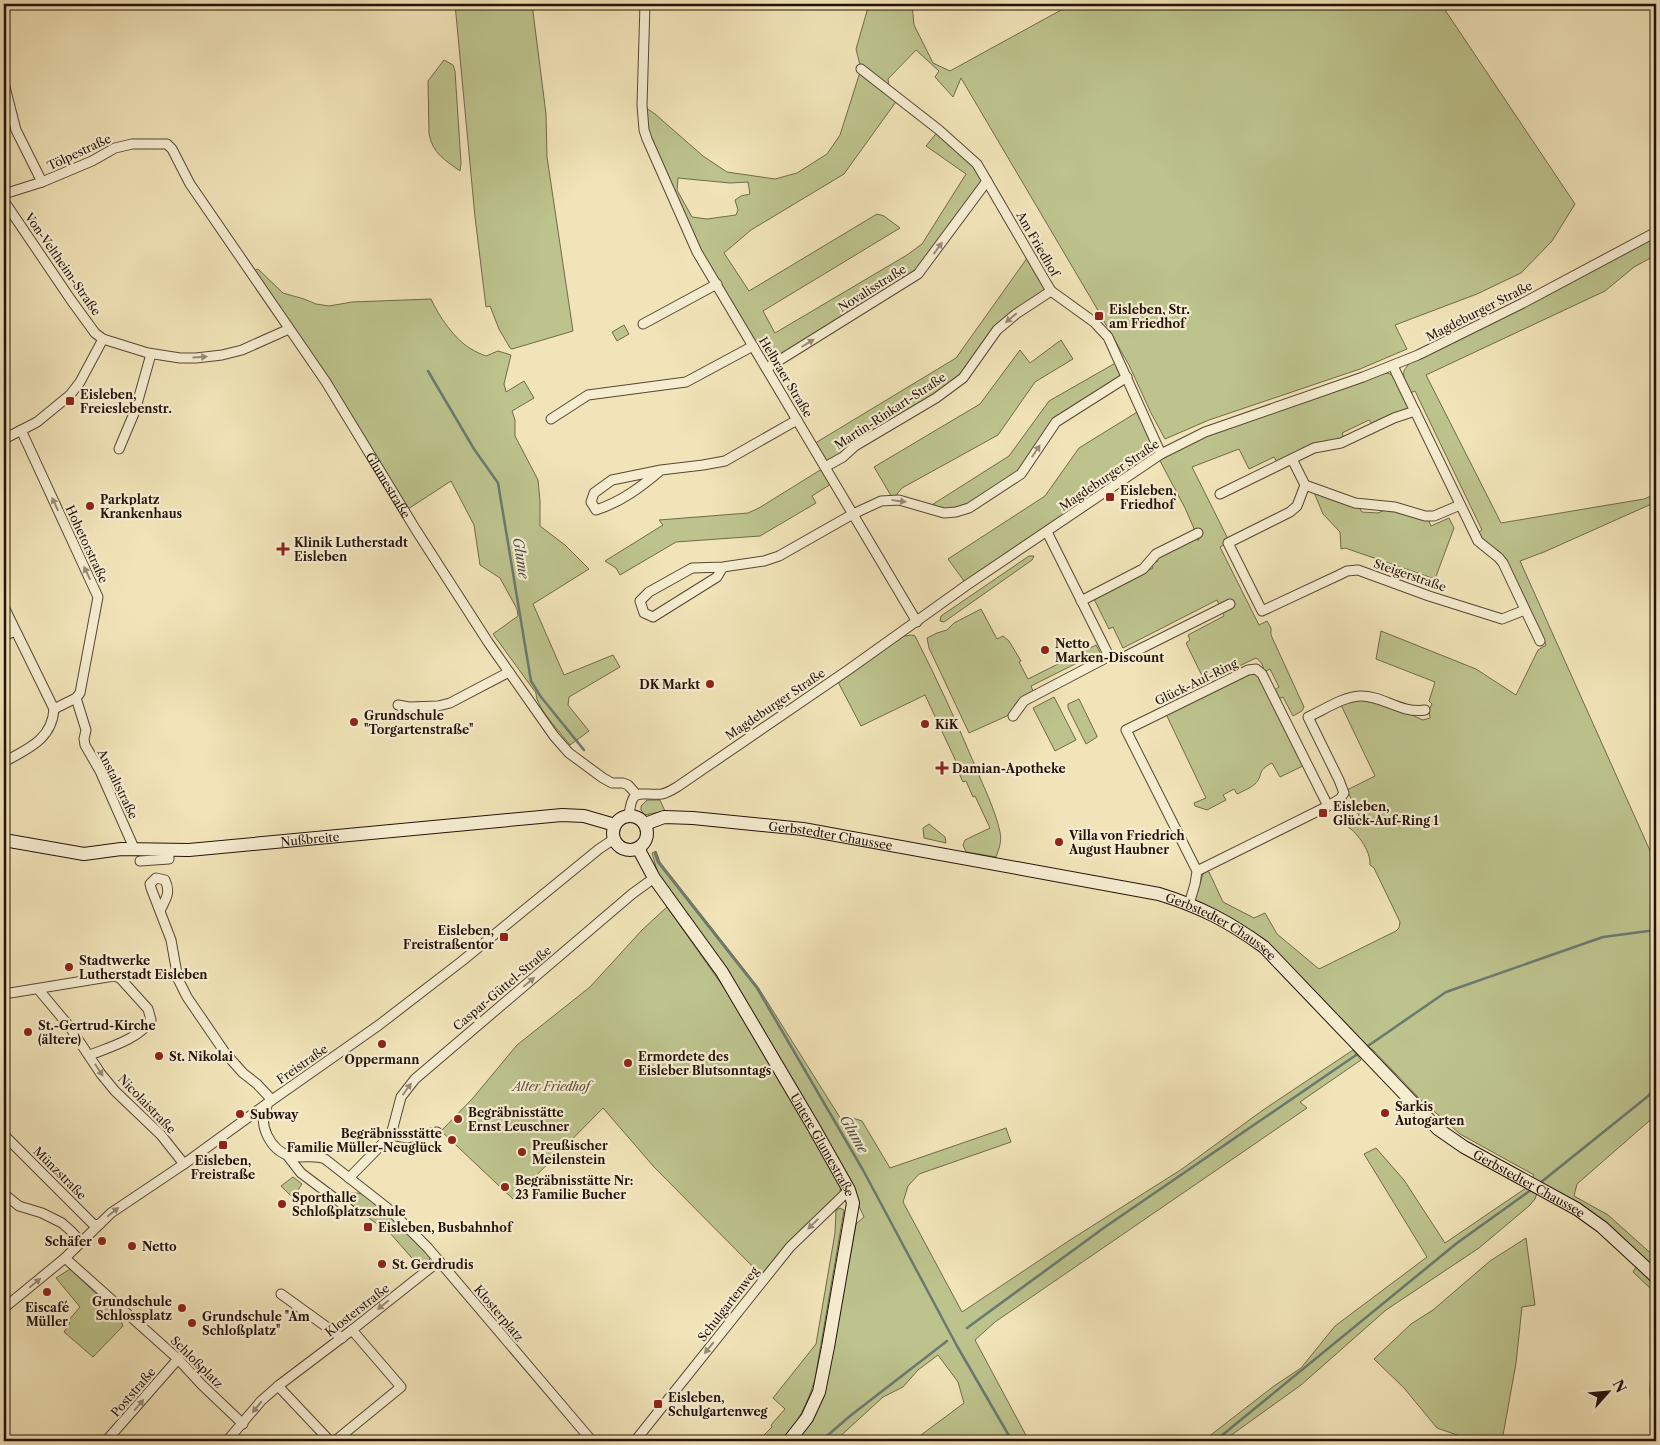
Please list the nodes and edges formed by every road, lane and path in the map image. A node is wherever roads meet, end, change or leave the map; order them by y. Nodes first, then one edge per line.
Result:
1 (645, 4) edge
2 (861, 69) dead end
3 (4, 83) edge
4 (167, 144) joint
5 (987, 181) junction
6 (42, 182) junction
7 (4, 194) edge
8 (4, 201) edge
9 (1656, 232) edge
10 (717, 284) junction
11 (1051, 290) junction
12 (643, 324) dead end
13 (289, 329) junction
14 (104, 340) junction
15 (753, 346) junction
16 (151, 354) junction
17 (1393, 366) junction
18 (767, 368) junction
19 (1127, 377) junction
20 (1414, 411) junction
21 (551, 419) dead end
22 (797, 420) junction
23 (21, 430) junction
24 (4, 439) edge
25 (119, 449) dead end
26 (1161, 454) junction
27 (1292, 459) junction
28 (825, 467) junction
29 (661, 470) junction
30 (1305, 485) junction
31 (1220, 494) dead end
32 (1460, 504) junction
33 (853, 514) junction
34 (1047, 532) junction
35 (1198, 533) dead end
36 (723, 567) junction
37 (1081, 601) junction
38 (1230, 604) dead end
39 (4, 607) edge
40 (1525, 610) junction
41 (917, 622) junction
42 (15, 631) junction
43 (4, 636) edge
44 (1540, 641) dead end
45 (1109, 655) junction
46 (509, 672) junction
47 (76, 698) junction
48 (398, 705) dead end
49 (54, 709) junction
50 (1424, 710) dead end
51 (1013, 716) dead end
52 (4, 762) edge
53 (638, 795) junction
54 (1328, 806) junction
55 (629, 816) junction
56 (645, 824) junction
57 (615, 825) junction
58 (614, 839) junction
59 (4, 840) edge
60 (134, 848) junction
61 (638, 848) junction
62 (169, 850) junction
63 (140, 861) dead end
64 (1197, 871) junction
65 (654, 878) junction
66 (1189, 904) junction
67 (160, 911) dead end
68 (38, 989) junction
69 (4, 994) edge
70 (90, 1055) junction
71 (270, 1102) junction
72 (437, 1132) dead end
73 (4, 1135) edge
74 (391, 1135) junction
75 (286, 1155) junction
76 (184, 1164) junction
77 (349, 1178) junction
78 (849, 1190) junction
79 (4, 1194) edge
80 (349, 1209) dead end
81 (100, 1224) junction
82 (82, 1243) junction
83 (66, 1258) junction
84 (439, 1261) junction
85 (1656, 1277) edge
86 (281, 1294) dead end
87 (4, 1308) edge
88 (352, 1330) junction
89 (342, 1338) junction
90 (178, 1359) junction
91 (278, 1386) junction
92 (243, 1424) junction
93 (106, 1441) edge
94 (227, 1441) edge
95 (330, 1441) edge
96 (335, 1441) edge
97 (592, 1441) edge
98 (635, 1441) edge
99 (789, 1441) edge

1 - 10 street, Helbraer Straße
2 - 5 street, Am Friedhof
3 - 6 street
4 - 6 street, Tölpestraße
4 - 13 street, Glumestraße
5 - 11 street, Am Friedhof
18 -> 5 street, Novalisstraße
6 - 7 street, Tölpestraße
8 - 14 street, Von-Veltheim-Straße
9 - 17 street, Magdeburger Straße
10 - 12 street
10 - 15 street, Helbraer Straße
11 - 19 street, Am Friedhof
11 -> 28 street, Martin-Rinkart-Straße
16 -> 13 street
13 - 46 street, Glumestraße
14 - 16 street
14 - 23 street
15 - 18 street, Helbraer Straße
15 - 21 street
16 - 25 street
17 - 20 street
17 - 26 street, Magdeburger Straße
18 - 22 street, Helbraer Straße
19 - 26 street, Am Friedhof
33 -> 19 street
20 - 27 street
20 - 32 street
22 - 28 street, Helbraer Straße
22 - 29 street
23 - 24 street
47 -> 23 street, Hohetorstraße
26 - 34 street, Magdeburger Straße
27 - 30 street
27 - 31 street
28 - 33 street, Helbraer Straße
29 - 29 street
30 - 32 street
30 - 40 street, Steigerstraße
32 - 40 street
33 - 36 street
33 - 41 street, Helbraer Straße
34 - 37 street
34 - 41 street, Magdeburger Straße
35 - 37 street
36 - 36 street
37 - 45 street
38 - 45 street
39 - 42 street
40 - 44 street
41 - 53 street, Magdeburger Straße
42 - 43 street
42 - 49 street
45 - 51 street
46 - 48 street
46 - 53 street, Glumestraße
47 - 49 street
47 - 60 street, Anstaltstraße
49 - 52 street
50 - 54 street
53 - 55 street
54 - 64 street
54 - 64 street, Glück-Auf-Ring
55 - 56 main road
55 - 57 main road
56 - 61 main road
56 - 66 main road, Gerbstedter Chaussee
57 - 58 main road
57 - 62 main road, Nußbreite
58 - 61 main road
58 - 71 street, Freistraße
59 - 60 main road, Nußbreite
60 - 62 main road, Nußbreite
61 - 65 main road
62 - 63 street
64 - 66 street
74 -> 65 street, Caspar-Güttel-Straße
65 - 78 main road, Untere Glumestraße
66 - 85 main road, Gerbstedter Chaussee
67 - 71 street
68 - 69 street
68 - 70 street, Nicolaistraße
68 - 70 street
70 -> 76 street, Nicolaistraße
71 - 75 street
71 - 76 street, Freistraße
72 - 74 street
73 - 81 street, Münzstraße
74 - 77 street
75 - 77 street, Klosterplatz
75 - 80 street
81 -> 76 street, Freistraße
77 - 84 street, Klosterplatz
78 -> 98 street, Schulgartenweg
78 - 99 main road, Untere Glumestraße
79 - 82 street
81 - 82 street, Freistraße
82 - 83 street, Freistraße
87 -> 83 street, Freistraße
83 - 90 street, Schloßplatz
84 -> 88 street, Klosterstraße
84 - 97 street, Klosterplatz
86 - 89 street
88 - 89 street, Klosterstraße
88 - 96 street
89 - 91 street, Klosterstraße
90 - 92 street, Schloßplatz
93 -> 90 street, Poststraße
91 -> 92 street, Klosterstraße
91 - 95 street
92 - 94 street, Klosterstraße

